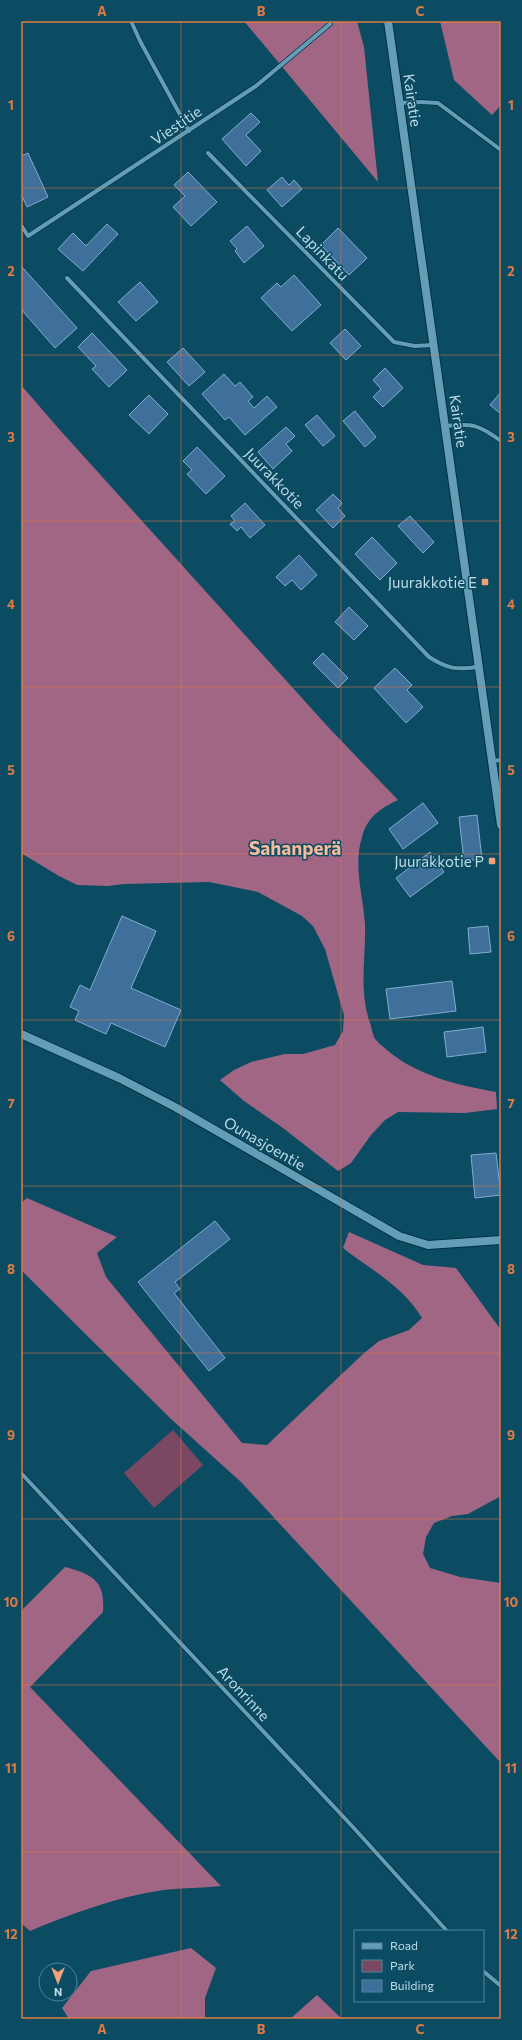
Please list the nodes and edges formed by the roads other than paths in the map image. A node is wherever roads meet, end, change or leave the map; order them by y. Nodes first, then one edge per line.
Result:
1 (131, 21) edge
2 (388, 21) edge
3 (330, 24) dead end
4 (399, 103) junction
5 (189, 131) junction
6 (501, 150) edge
7 (208, 153) dead end
8 (21, 225) edge
9 (67, 278) dead end
10 (433, 345) junction
11 (446, 426) junction
12 (501, 441) edge
13 (478, 667) junction
14 (501, 760) edge
15 (492, 761) junction
16 (501, 825) edge
17 (21, 1034) edge
18 (501, 1240) edge
19 (21, 1473) edge
20 (446, 1930) edge
21 (484, 1972) edge
22 (501, 1986) edge

1 - 5 street
2 - 4 main road, Kairatie
3 - 5 street, Viestitie
4 - 6 street
4 - 10 main road, Kairatie
5 - 8 street, Viestitie
7 - 10 street, Lapinkatu
9 - 13 street, Juurakkotie
10 - 11 main road, Kairatie
11 - 12 street
11 - 13 main road, Kairatie
13 - 15 main road, Kairatie
14 - 15 street
15 - 16 main road, Kairatie
17 - 18 main road, Ounasjoentie
19 - 20 street, Aronrinne
21 - 22 street

